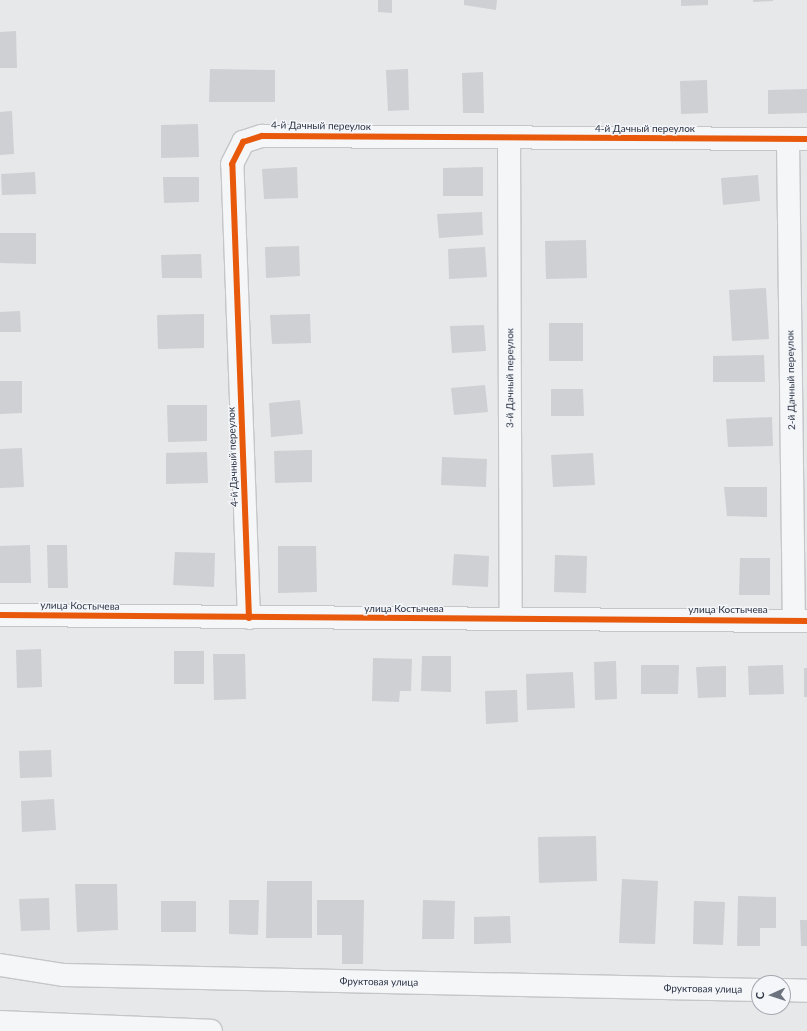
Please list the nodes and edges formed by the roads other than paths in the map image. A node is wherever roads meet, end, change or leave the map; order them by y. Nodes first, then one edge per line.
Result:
1 (509, 138) junction
2 (797, 139) edge
3 (0, 615) edge
4 (249, 618) junction
5 (511, 619) junction
6 (800, 621) edge
7 (0, 965) edge
8 (751, 990) edge
9 (791, 990) edge
10 (807, 991) edge
11 (7, 1025) edge
12 (211, 1031) edge

1 - 2 street, 4-й Дачный переулок
1 - 4 street, 4-й Дачный переулок
1 - 5 street, 3-й Дачный переулок
2 - 6 street, 2-й Дачный переулок
3 - 4 street, улица Костычева
4 - 5 street, улица Костычева
5 - 6 street, улица Костычева
7 - 8 street, Фруктовая улица
9 - 10 street
11 - 12 street

